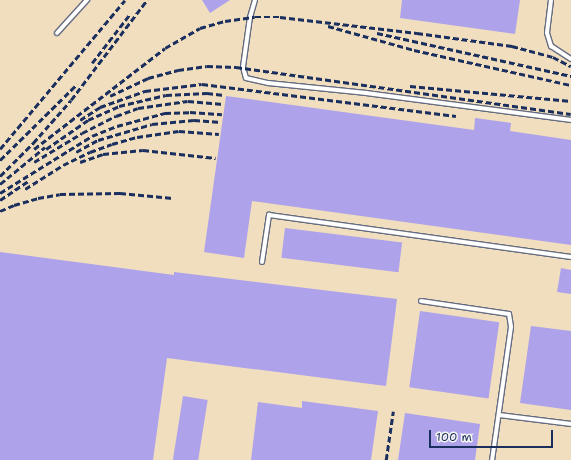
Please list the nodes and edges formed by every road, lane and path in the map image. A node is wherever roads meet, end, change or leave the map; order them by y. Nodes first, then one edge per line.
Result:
1 (87, 0) edge
2 (255, 0) edge
3 (552, 0) edge
4 (56, 33) dead end
5 (571, 58) edge
6 (571, 120) edge
7 (571, 257) edge
8 (262, 262) dead end
9 (421, 301) dead end
10 (499, 415) junction
11 (571, 424) edge
12 (492, 460) edge

1 - 4 lane
2 - 6 lane
3 - 5 lane
7 - 8 lane
9 - 10 lane
10 - 11 lane
10 - 12 lane

